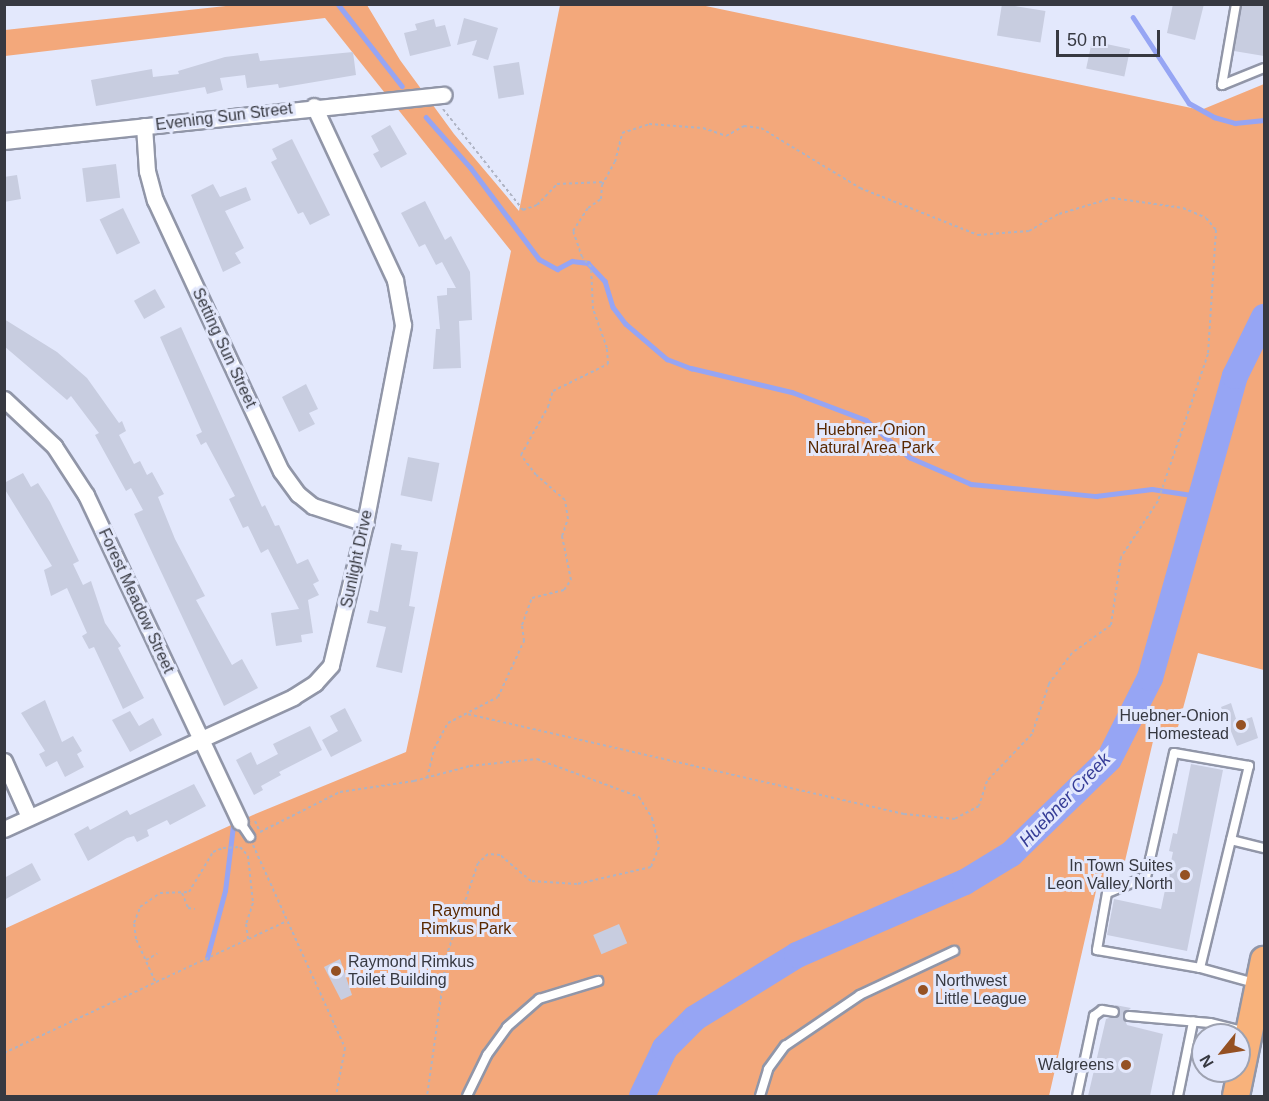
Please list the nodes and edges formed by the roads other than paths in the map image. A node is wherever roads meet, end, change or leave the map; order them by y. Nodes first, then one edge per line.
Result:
1 (1236, 4) edge
2 (1264, 68) edge
3 (438, 95) road end
4 (314, 106) junction
5 (144, 126) junction
6 (4, 141) edge
7 (4, 399) edge
8 (365, 523) junction
9 (201, 740) junction
10 (4, 761) edge
11 (29, 818) junction
12 (240, 822) joint
13 (4, 829) edge
14 (250, 837) road end
15 (1231, 840) junction
16 (1264, 848) edge
17 (954, 951) dead end
18 (1200, 968) junction
19 (1262, 972) edge
20 (598, 981) dead end
21 (1114, 1011) dead end
22 (1129, 1016) dead end
23 (1193, 1022) junction
24 (1199, 1023) edge
25 (1251, 1023) edge
26 (467, 1096) edge
27 (760, 1096) edge
28 (1077, 1096) edge
29 (1178, 1096) edge

1 - 2 lane
3 - 4 street, Evening Sun Street
4 - 5 street, Evening Sun Street
4 - 8 street, Sunlight Drive
5 - 6 street, Evening Sun Street
5 - 8 street, Setting Sun Street
7 - 9 street, Forest Meadow Street
8 - 9 street, Sunlight Drive
9 - 11 street, Sunlight Drive
9 - 12 street, Forest Meadow Street
10 - 11 street
11 - 13 street, Sunlight Drive
12 - 14 lane
15 - 16 lane
15 - 18 lane
15 - 18 lane
17 - 27 lane
18 - 19 lane
19 - 25 main road
20 - 26 lane
21 - 28 lane
22 - 23 lane
23 - 24 lane
23 - 29 lane

